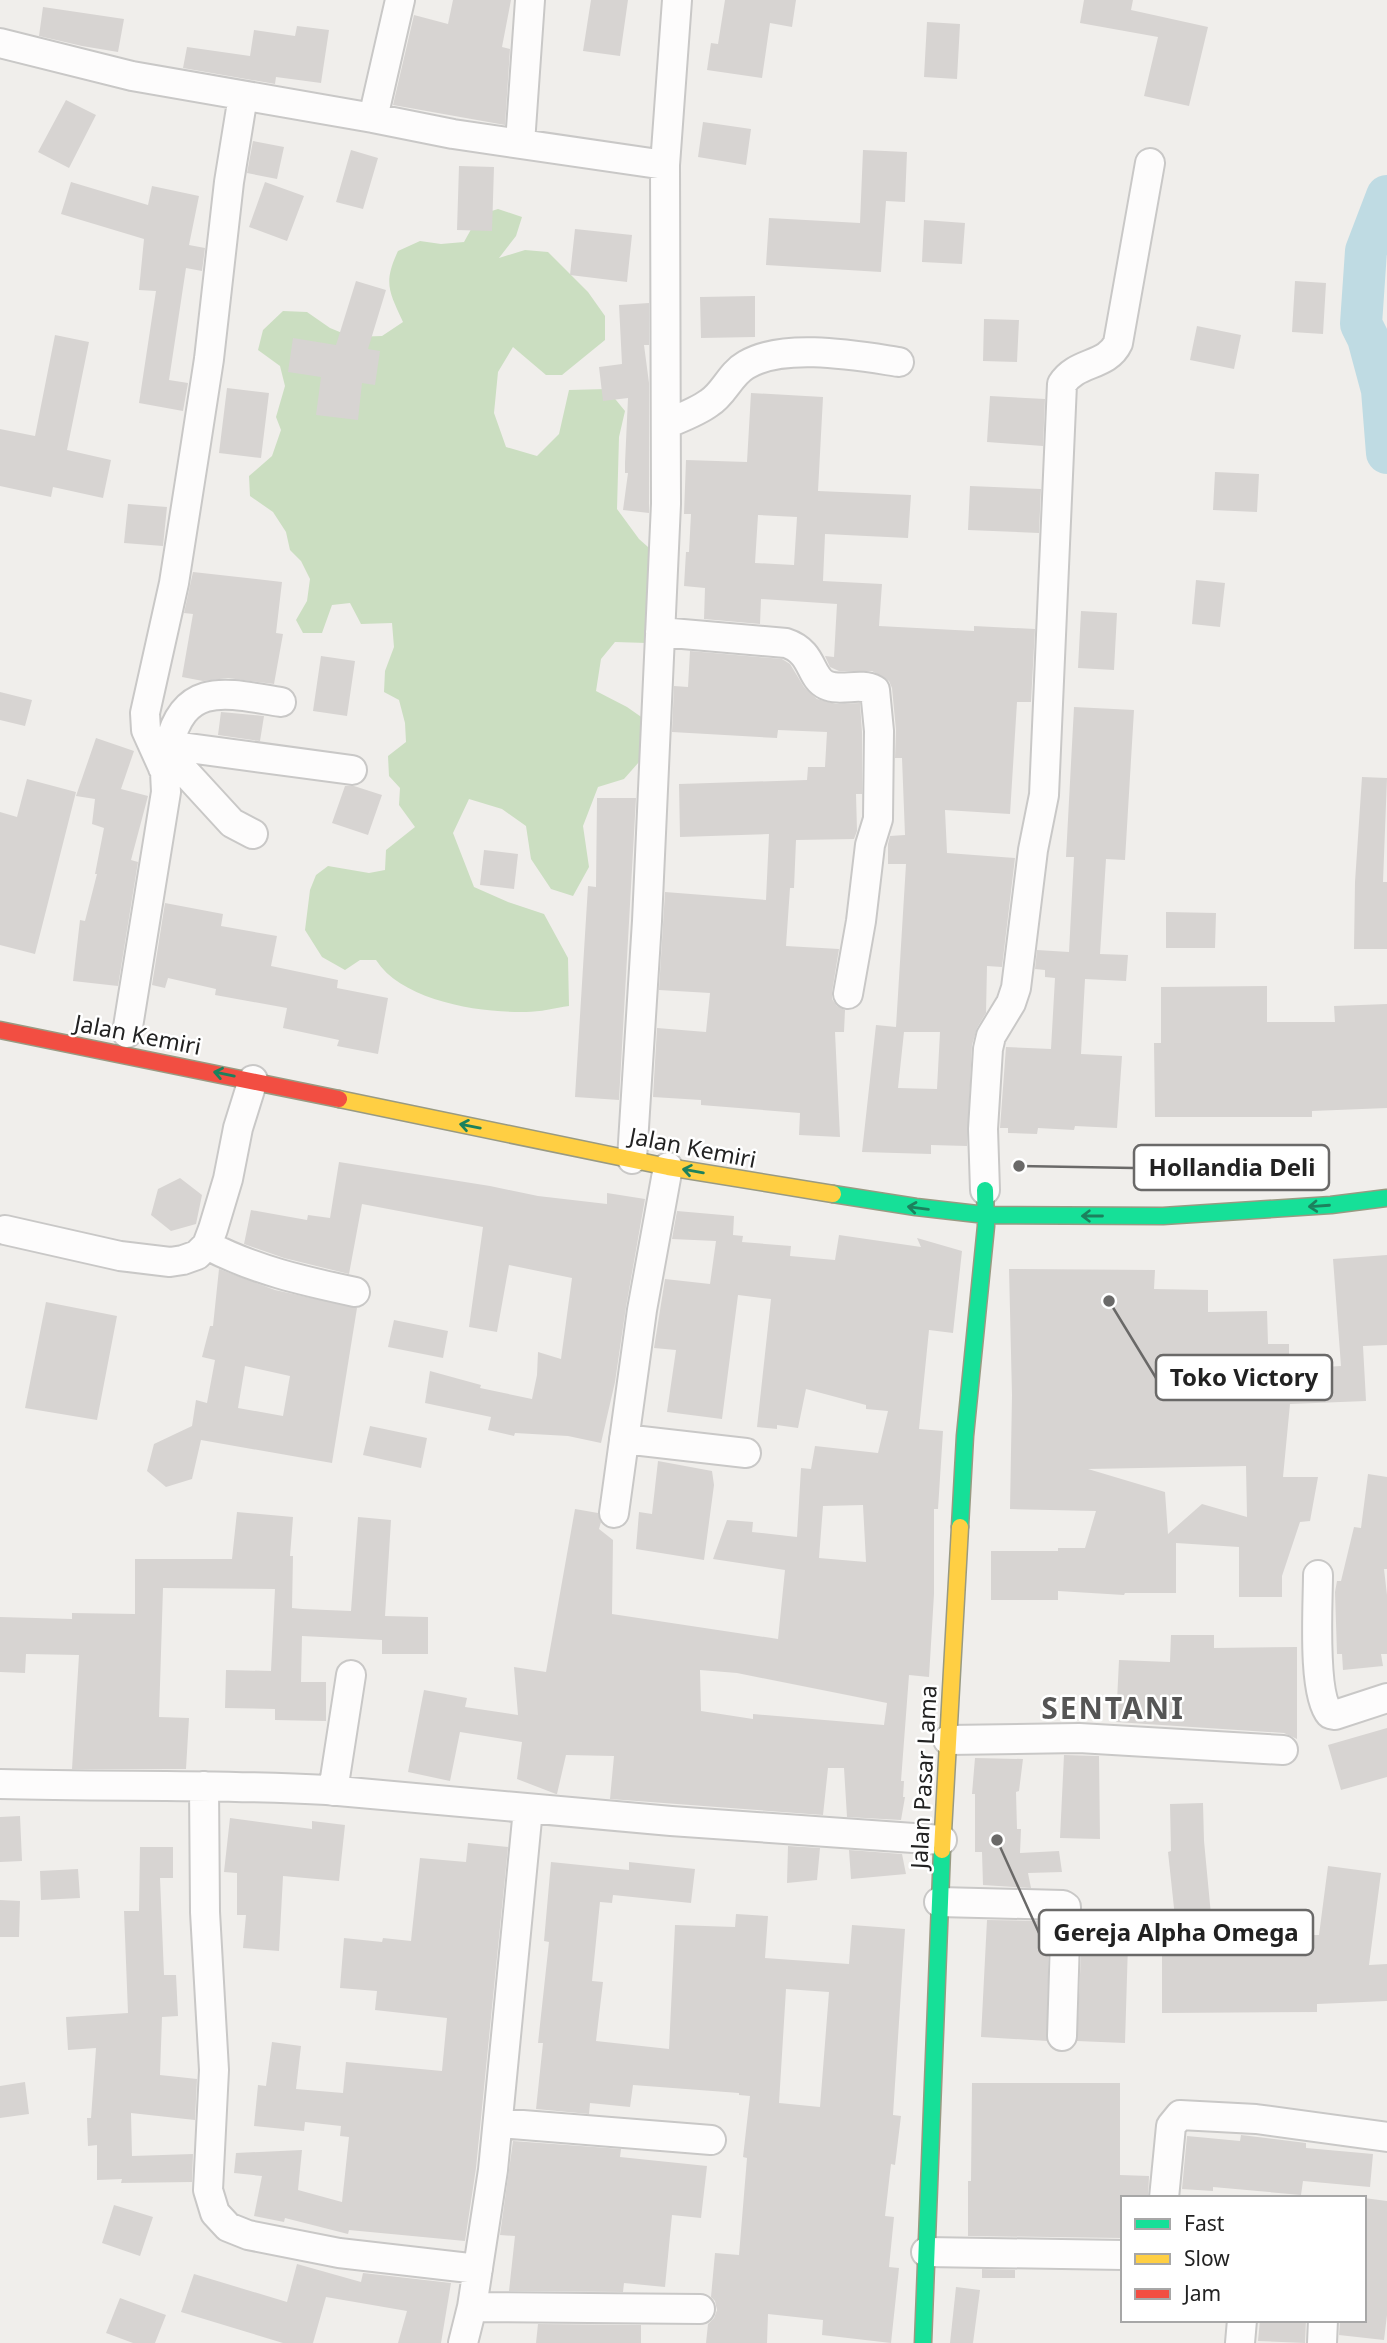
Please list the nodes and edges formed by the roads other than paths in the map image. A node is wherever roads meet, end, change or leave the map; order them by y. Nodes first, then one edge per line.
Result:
1 (400, 0) edge
2 (530, 0) edge
3 (677, 0) edge
4 (0, 43) edge
5 (243, 96) junction
6 (373, 118) junction
7 (520, 143) junction
8 (1150, 163) dead end
9 (665, 165) junction
10 (900, 362) dead end
11 (666, 425) junction
12 (660, 632) junction
13 (281, 702) dead end
14 (162, 752) junction
15 (352, 771) dead end
16 (253, 834) dead end
17 (848, 993) dead end
18 (0, 1030) edge
19 (129, 1034) dead end
20 (253, 1080) junction
21 (633, 1143) junction
22 (668, 1167) junction
23 (986, 1196) junction
24 (1387, 1198) edge
25 (5, 1230) dead end
26 (207, 1245) junction
27 (355, 1292) dead end
28 (624, 1439) junction
29 (746, 1453) dead end
30 (614, 1513) dead end
31 (1318, 1575) dead end
32 (351, 1675) dead end
33 (1387, 1698) edge
34 (948, 1740) junction
35 (1283, 1749) dead end
36 (0, 1784) edge
37 (204, 1786) junction
38 (333, 1791) junction
39 (528, 1809) junction
40 (942, 1840) junction
41 (939, 1902) junction
42 (1062, 2036) dead end
43 (499, 2123) junction
44 (1387, 2137) edge
45 (711, 2140) dead end
46 (1164, 2196) edge
47 (926, 2252) junction
48 (1121, 2255) edge
49 (478, 2269) junction
50 (472, 2307) junction
51 (700, 2309) dead end
52 (1242, 2322) edge
53 (1323, 2322) edge
54 (463, 2343) edge
55 (923, 2343) edge
56 (1240, 2343) edge
57 (1322, 2343) edge

1 - 6 street
2 - 7 street
3 - 9 street
4 - 5 street
5 - 6 street
5 - 14 street
6 - 7 street
7 - 9 street
8 - 23 street
9 - 11 street
10 - 11 street
11 - 12 street
12 - 17 street
12 - 21 street
13 - 14 street
14 - 15 street
14 - 16 street
14 - 19 street
20 -> 18 main road, Jalan Kemiri
21 -> 20 main road, Jalan Kemiri
20 - 26 street
21 - 22 main road, Jalan Kemiri
23 -> 22 main road, Jalan Kemiri
22 - 28 street
24 -> 23 main road, Jalan Kemiri
23 - 34 main road, Jalan Pasar Lama
25 - 26 street
26 - 27 street
28 - 29 street
28 - 30 street
31 - 33 street
32 - 38 street
34 - 35 street
34 - 40 main road, Jalan Pasar Lama
36 - 37 street
37 - 38 street
37 - 49 street
38 - 39 street
39 - 40 street
39 - 43 street
40 - 41 main road, Jalan Pasar Lama
41 - 42 street
41 - 47 main road, Jalan Pasar Lama
43 - 45 street
43 - 49 street
44 - 46 street
47 - 48 street
47 - 55 main road, Jalan Pasar Lama
49 - 50 street
50 - 51 street
50 - 54 street
52 - 56 street
53 - 57 street

